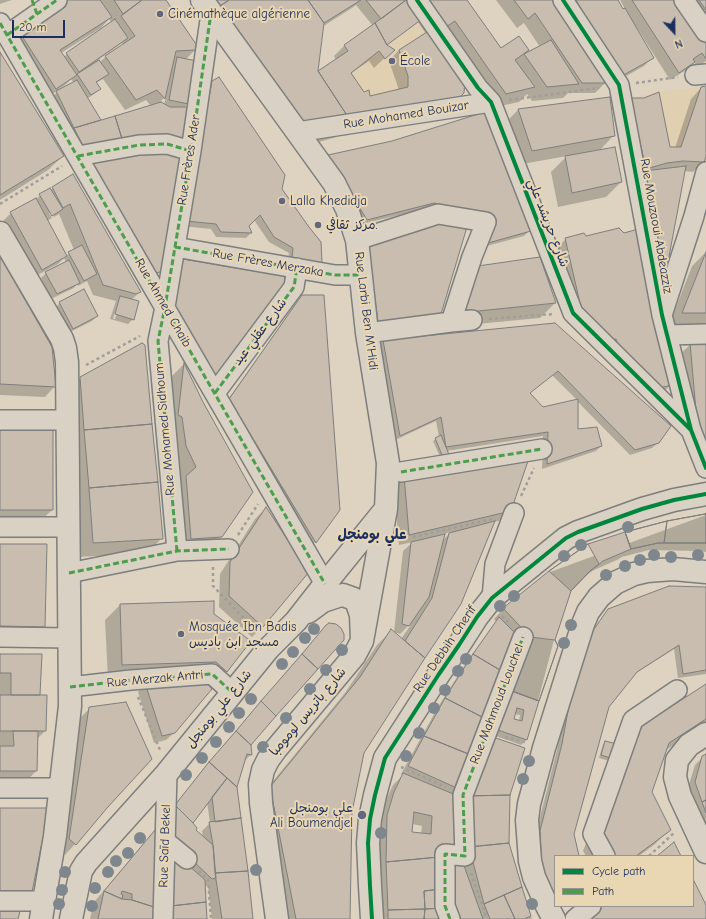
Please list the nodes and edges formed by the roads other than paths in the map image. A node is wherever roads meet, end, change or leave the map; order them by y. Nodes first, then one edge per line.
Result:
1 (58, 0) edge
2 (417, 0) edge
3 (563, 0) edge
4 (684, 0) edge
5 (207, 6) edge
6 (34, 7) edge
7 (3, 29) edge
8 (706, 32) edge
9 (491, 102) junction
10 (297, 132) junction
11 (191, 151) junction
12 (78, 156) junction
13 (706, 172) edge
14 (0, 233) edge
15 (357, 240) junction
16 (175, 247) junction
17 (297, 268) junction
18 (361, 275) junction
19 (165, 307) junction
20 (662, 315) junction
21 (472, 320) road end
22 (451, 322) junction
23 (367, 333) junction
24 (706, 334) edge
25 (667, 335) junction
26 (215, 393) junction
27 (0, 420) edge
28 (68, 420) junction
29 (691, 430) junction
30 (542, 449) road end
31 (706, 468) edge
32 (401, 472) dead end
33 (706, 494) edge
34 (386, 509) junction
35 (514, 514) road end
36 (0, 527) edge
37 (69, 527) junction
38 (221, 549) road end
39 (176, 551) junction
40 (706, 572) edge
41 (69, 573) junction
42 (325, 584) junction
43 (492, 598) junction
44 (296, 621) junction
45 (0, 637) edge
46 (523, 637) road end
47 (70, 638) junction
48 (362, 641) junction
49 (70, 687) junction
50 (677, 690) dead end
51 (233, 693) junction
52 (706, 734) edge
53 (165, 765) junction
54 (0, 788) edge
55 (61, 788) junction
56 (165, 842) junction
57 (706, 852) edge
58 (604, 855) edge
59 (187, 859) road end
60 (0, 901) edge
61 (590, 907) edge
62 (42, 910) edge
63 (71, 919) edge
64 (163, 919) edge
65 (276, 919) edge
66 (372, 919) edge
67 (450, 919) edge
68 (554, 919) edge
69 (575, 919) edge

1 - 6 street
2 - 9 street, شارع حريشد علي
3 - 20 street, Rue Mouzaoui Abdeazziz
4 - 8 street
5 - 10 main road, Rue Larbi Ben M'Hidi
5 - 11 street, Rue Frères Ader
6 - 7 street
7 - 12 street, Rue Ahmed Chaib
9 - 10 street, Rue Mohamed Bouizar
9 - 29 street, شارع حريشد علي
10 - 15 main road, Rue Larbi Ben M'Hidi
11 - 12 street
11 - 16 street, Rue Frères Ader
12 - 19 street, Rue Ahmed Chaib
13 - 20 street
14 - 28 main road
15 - 18 main road, Rue Larbi Ben M'Hidi
15 - 22 street
16 - 17 street, Rue Frères Merzaka
16 - 19 street, Rue Frères Ader
17 - 18 street, Rue Frères Merzaka
17 - 26 street, شارع عقلي عيد
18 - 23 main road, Rue Larbi Ben M'Hidi
19 - 26 street, Rue Ahmed Chaib
19 - 39 street, Rue Mohamed Sidhoum
20 - 25 street, Rue Mouzaoui Abdeazziz
21 - 22 street
22 - 23 street
23 - 34 main road, Rue Larbi Ben M'Hidi
24 - 25 street
25 - 29 street, Rue Mouzaoui Abdeazziz
26 - 42 street, Rue Ahmed Chaib
27 - 28 street
28 - 37 main road
29 - 31 street, Rue Mouzaoui Abdeazziz
30 - 32 street
33 - 43 main road, Rue Debbih Cherif
34 - 42 main road, شارع علي بومنجل
34 - 48 main road, Rue Larbi Ben M'Hidi
35 - 43 street
36 - 37 street
37 - 41 main road
38 - 39 street
39 - 41 street
40 - 68 main road
41 - 47 main road
42 - 44 main road, شارع علي بومنجل
43 - 66 main road, Rue Debbih Cherif
44 - 48 main road
44 - 51 main road, شارع علي بومنجل
45 - 47 street
46 - 67 street, Rue Mahmoud Louchel
47 - 49 main road
48 - 65 main road, شارع باتريس لومومبا
49 - 51 street, Rue Merzak Antri
49 - 55 main road
50 - 58 street
51 - 53 main road, شارع علي بومنجل
52 - 57 main road
53 - 56 street, Rue Saïd Bekel
53 - 63 main road, شارع علي بومنجل
54 - 55 street
55 - 62 main road
56 - 59 street
56 - 64 street, Rue Saïd Bekel
60 - 62 street
61 - 69 street

